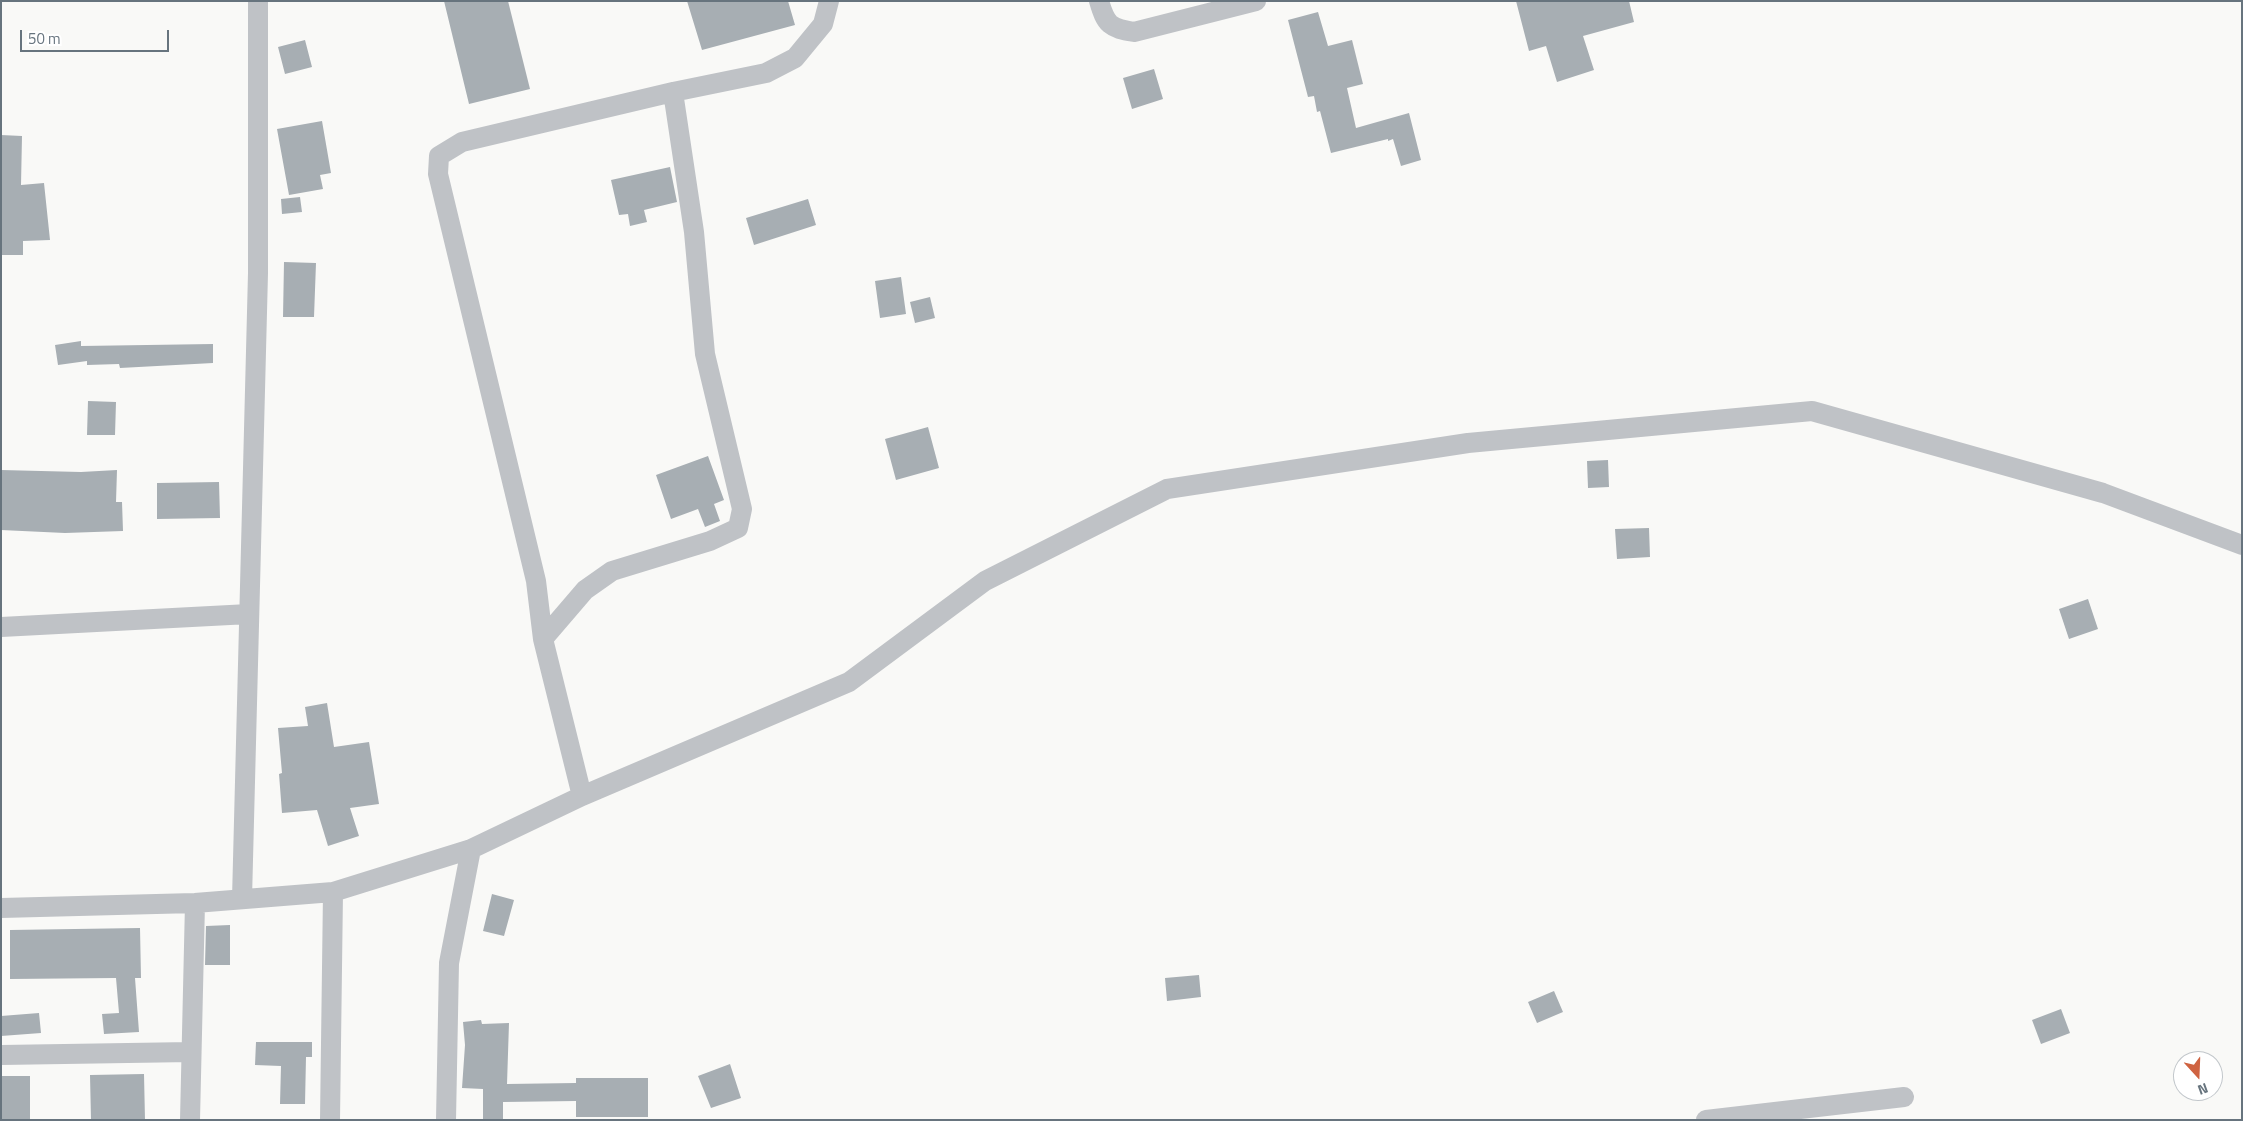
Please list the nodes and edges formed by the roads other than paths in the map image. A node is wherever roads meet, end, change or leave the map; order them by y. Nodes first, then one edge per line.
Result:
1 (258, 1) edge
2 (829, 1) edge
3 (1099, 1) edge
4 (1256, 1) edge
5 (673, 92) junction
6 (2242, 545) edge
7 (249, 614) junction
8 (1, 627) edge
9 (543, 639) junction
10 (582, 796) junction
11 (471, 849) junction
12 (333, 892) junction
13 (242, 900) junction
14 (195, 903) junction
15 (1, 908) edge
16 (192, 1052) junction
17 (1, 1055) edge
18 (1904, 1097) dead end
19 (190, 1120) edge
20 (330, 1120) edge
21 (446, 1120) edge
22 (1706, 1120) edge

1 - 7 street
2 - 5 street
3 - 4 street
5 - 9 street
5 - 9 street
6 - 10 street
7 - 8 street
7 - 13 street
9 - 10 street
10 - 11 street
11 - 12 street
11 - 21 street
12 - 13 street
12 - 20 street
13 - 14 street
14 - 15 street
14 - 16 street
16 - 17 street
16 - 19 street
18 - 22 street

